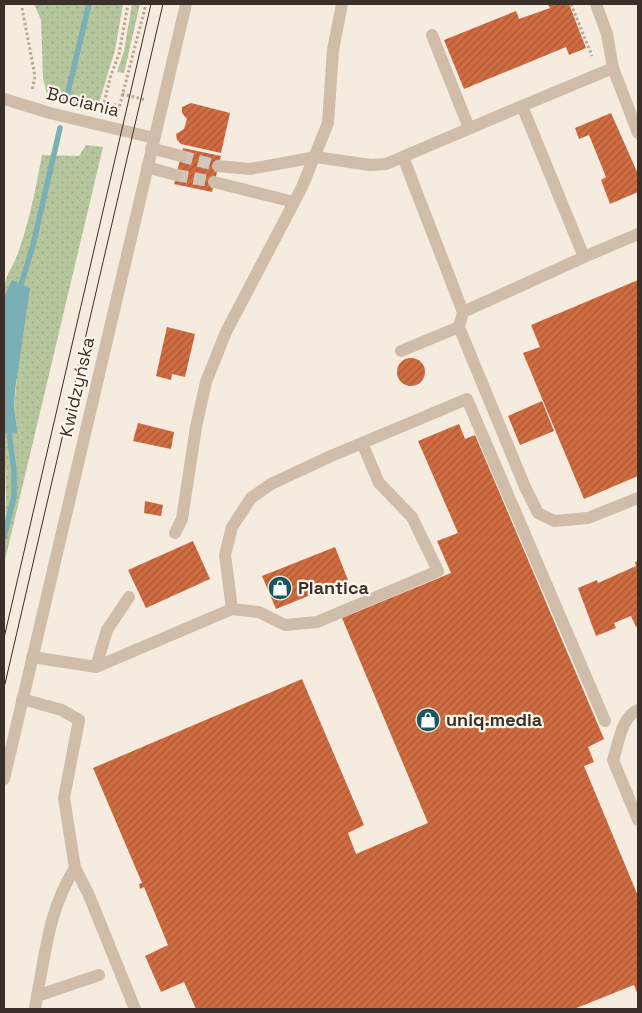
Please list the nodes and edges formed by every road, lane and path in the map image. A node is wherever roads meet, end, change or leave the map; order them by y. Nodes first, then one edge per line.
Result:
1 (128, 4) edge
2 (146, 4) edge
3 (186, 4) edge
4 (342, 4) edge
5 (571, 4) edge
6 (596, 4) edge
7 (22, 8) dead end
8 (432, 35) dead end
9 (592, 56) dead end
10 (613, 68) junction
11 (35, 76) dead end
12 (122, 94) junction
13 (4, 99) edge
14 (146, 100) dead end
15 (104, 102) junction
16 (119, 106) junction
17 (522, 106) junction
18 (99, 125) junction
19 (114, 128) junction
20 (469, 128) junction
21 (638, 133) edge
22 (153, 143) junction
23 (181, 156) tunnel mouth
24 (316, 157) junction
25 (404, 157) junction
26 (218, 166) tunnel mouth
27 (147, 167) junction
28 (250, 169) junction
29 (176, 175) tunnel mouth
30 (294, 202) junction
31 (638, 234) edge
32 (584, 257) junction
33 (463, 312) junction
34 (459, 327) junction
35 (402, 351) dead end
36 (362, 443) junction
37 (638, 498) edge
38 (175, 533) dead end
39 (129, 597) dead end
40 (232, 609) junction
41 (32, 657) junction
42 (96, 667) junction
43 (22, 699) junction
44 (638, 710) edge
45 (605, 721) dead end
46 (4, 779) edge
47 (638, 820) edge
48 (75, 868) junction
49 (99, 975) dead end
50 (37, 996) junction
51 (34, 1009) edge
52 (135, 1009) edge

1 - 15 path
2 - 12 path
3 - 22 street, Kwidzyńska
4 - 24 street
5 - 9 path
6 - 10 street
7 - 11 path
8 - 20 street
10 - 17 street
10 - 21 street
12 - 14 path
12 - 16 path
13 - 18 street, Bociania
15 - 16 path
15 - 18 path
16 - 19 path
17 - 20 street
17 - 32 street
18 - 19 street, Bociania
19 - 22 street, Bociania
20 - 25 street
22 - 23 street, Bociania
22 - 27 street, Kwidzyńska
24 - 25 street
24 - 28 street
24 - 30 street
25 - 33 street
26 - 28 street
27 - 29 street
27 - 41 street, Kwidzyńska
28 - 30 street
30 - 38 street
31 - 32 street
32 - 33 street
33 - 34 street
34 - 35 street
34 - 37 street
36 - 40 street
36 - 40 street
36 - 45 street
39 - 42 street
40 - 42 street
41 - 42 street
41 - 43 street, Kwidzyńska
43 - 46 street, Kwidzyńska
43 - 48 street
44 - 47 street
48 - 50 street
48 - 52 street
49 - 50 street
50 - 51 street

